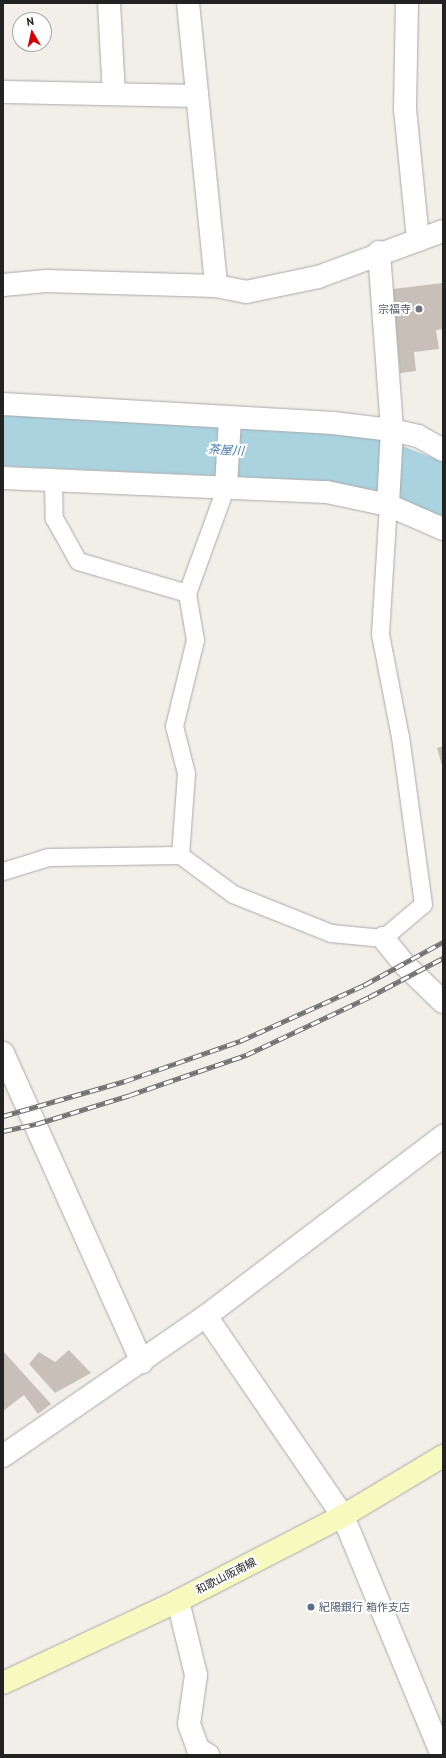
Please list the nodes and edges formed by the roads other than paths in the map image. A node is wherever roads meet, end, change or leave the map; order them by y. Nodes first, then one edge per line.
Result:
1 (109, 3) edge
2 (188, 3) edge
3 (407, 3) edge
4 (3, 92) edge
5 (114, 94) junction
6 (197, 96) junction
7 (443, 231) edge
8 (418, 240) junction
9 (379, 252) junction
10 (3, 285) edge
11 (216, 286) junction
12 (3, 404) edge
13 (230, 423) junction
14 (391, 439) junction
15 (443, 450) edge
16 (3, 478) edge
17 (53, 479) junction
18 (226, 480) junction
19 (388, 500) junction
20 (443, 529) edge
21 (187, 593) junction
22 (180, 856) junction
23 (3, 871) edge
24 (383, 938) junction
25 (443, 1002) edge
26 (3, 1053) edge
27 (443, 1136) edge
28 (206, 1316) junction
29 (142, 1362) junction
30 (3, 1456) edge
31 (443, 1456) edge
32 (344, 1516) junction
33 (178, 1601) junction
34 (3, 1683) edge
35 (208, 1755) edge
36 (442, 1755) edge

1 - 5 street
2 - 6 street
3 - 8 street
4 - 5 street
5 - 6 street
6 - 11 street
7 - 8 street
8 - 9 street
9 - 11 street
9 - 14 street
10 - 11 street
12 - 13 street
13 - 14 street
13 - 18 street
14 - 15 street
14 - 19 street
16 - 17 street
17 - 18 street
17 - 21 lane
18 - 19 street
18 - 21 lane
19 - 20 street
19 - 24 lane
21 - 22 lane
22 - 23 lane
22 - 24 lane
24 - 25 street
26 - 29 street
27 - 28 street
28 - 29 street
28 - 32 street
29 - 30 street
31 - 32 main road, 和歌山阪南線
32 - 33 main road, 和歌山阪南線
32 - 36 street
33 - 34 main road, 和歌山阪南線
33 - 35 street

